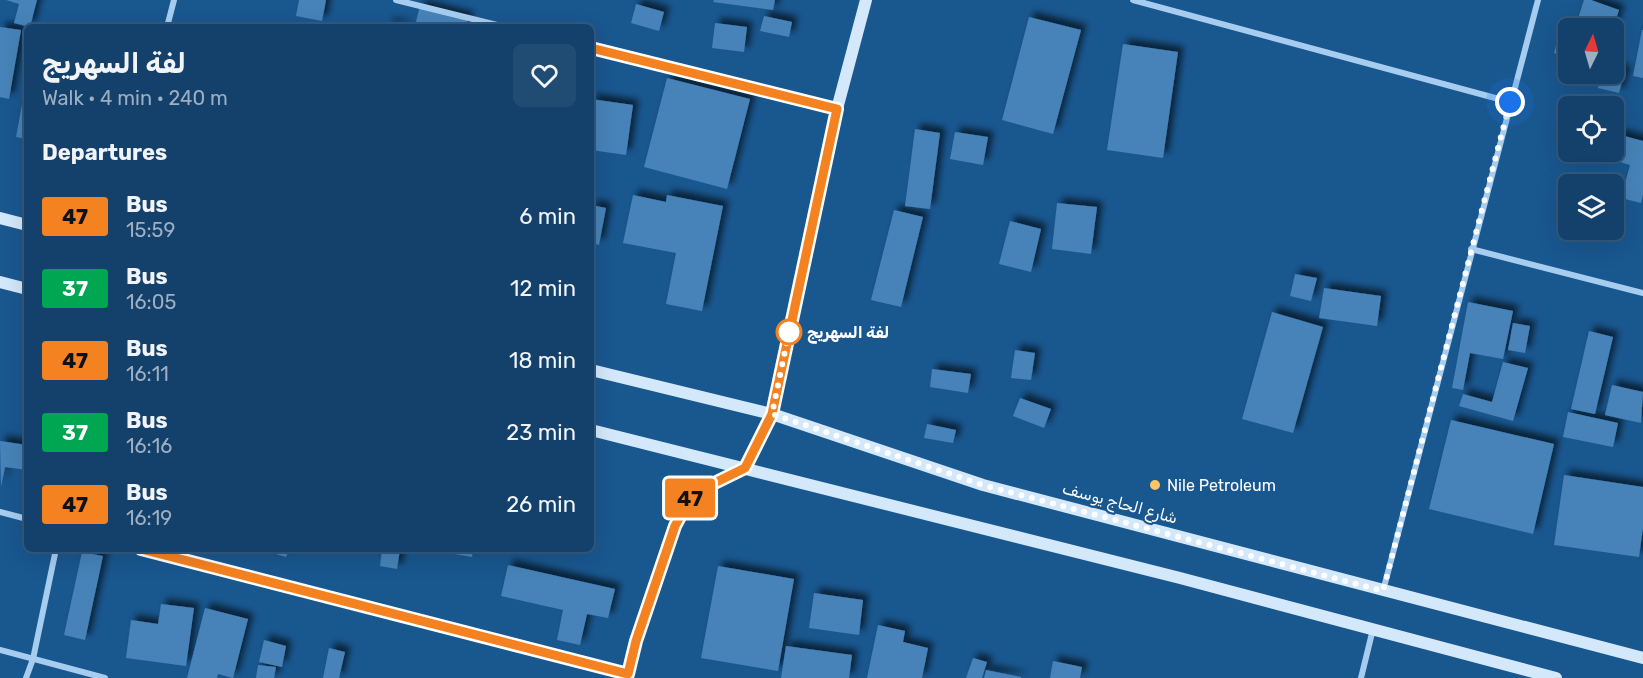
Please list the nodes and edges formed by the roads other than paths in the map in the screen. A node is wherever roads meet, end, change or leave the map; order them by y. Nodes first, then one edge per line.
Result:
1 (174, 0) edge
2 (396, 0) edge
3 (866, 0) edge
4 (1133, 0) edge
5 (1538, 0) edge
6 (168, 24) edge
7 (493, 24) edge
8 (594, 49) edge
9 (1510, 102) junction
10 (837, 109) junction
11 (0, 218) edge
12 (24, 224) edge
13 (1471, 249) junction
14 (0, 282) edge
15 (24, 288) edge
16 (1643, 292) edge
17 (594, 371) edge
18 (772, 414) junction
19 (594, 431) edge
20 (745, 468) junction
21 (0, 512) edge
22 (24, 518) edge
23 (55, 552) edge
24 (152, 552) edge
25 (1383, 591) junction
26 (1374, 629) junction
27 (0, 650) edge
28 (1643, 658) edge
29 (33, 659) junction
30 (627, 676) edge
31 (26, 678) edge
32 (105, 678) edge
33 (1360, 678) edge
34 (1556, 678) edge

1 - 6 street
2 - 7 street
3 - 10 main road
4 - 9 street
5 - 9 street
8 - 10 street
9 - 13 street
10 - 18 main road
11 - 12 main road
13 - 16 street
13 - 25 street
14 - 15 main road
17 - 18 main road, شارع الحاج يوسف
18 - 20 main road
18 - 25 main road, شارع الحاج يوسف
19 - 20 main road
20 - 26 main road
20 - 30 main road
21 - 22 street
23 - 29 street
24 - 30 street
25 - 28 main road, شارع الحاج يوسف
26 - 33 street
26 - 34 main road
27 - 29 street
29 - 31 street
29 - 32 street

